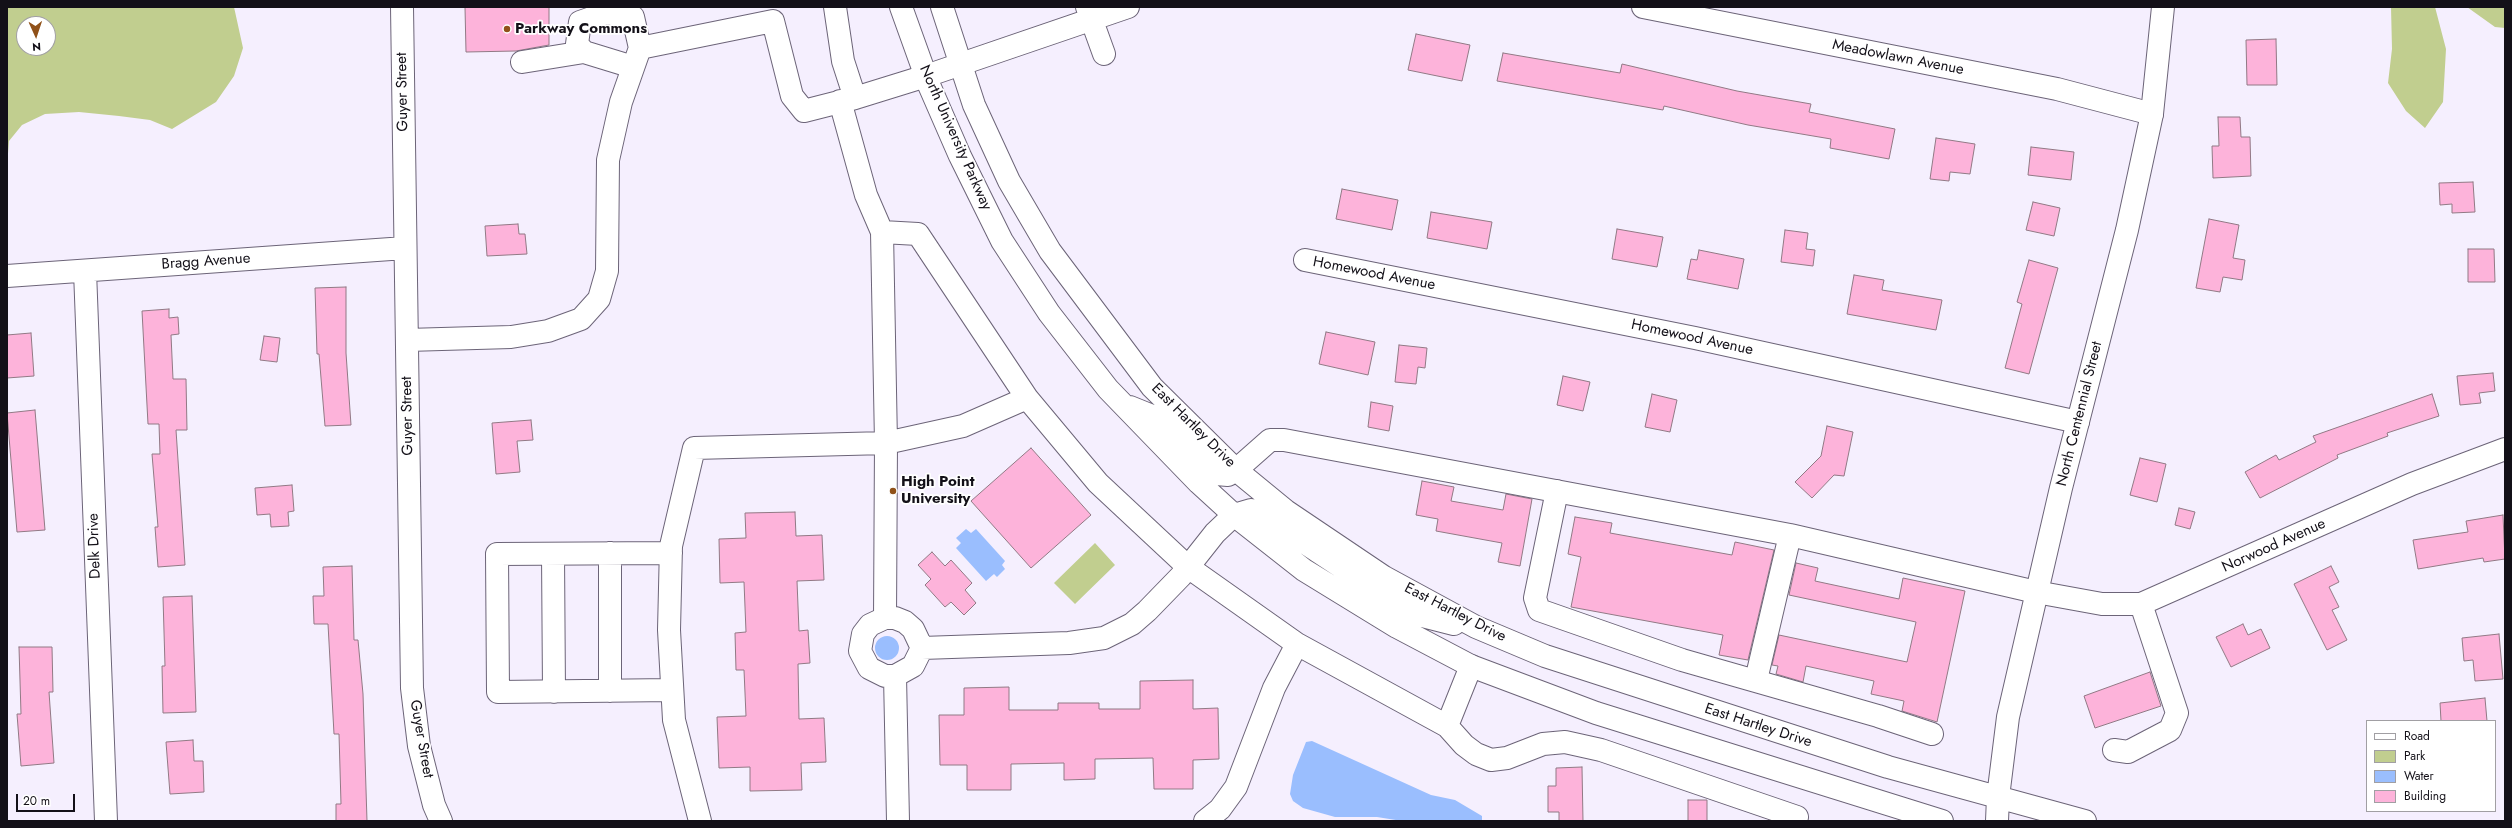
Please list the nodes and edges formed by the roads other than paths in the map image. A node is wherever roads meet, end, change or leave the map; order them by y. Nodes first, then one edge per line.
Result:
1 (402, 7) edge
2 (836, 7) edge
3 (901, 7) edge
4 (942, 7) edge
5 (1128, 7) edge
6 (1643, 7) edge
7 (2163, 7) edge
8 (1090, 13) edge
9 (584, 52) junction
10 (1104, 54) dead end
11 (636, 58) junction
12 (522, 62) dead end
13 (961, 64) junction
14 (926, 76) junction
15 (848, 100) junction
16 (2152, 114) junction
17 (882, 232) junction
18 (405, 248) junction
19 (1050, 251) joint
20 (1305, 260) dead end
21 (85, 271) junction
22 (7, 276) edge
23 (407, 340) junction
24 (1027, 398) junction
25 (1122, 403) junction
26 (2078, 422) junction
27 (886, 443) junction
28 (2505, 449) edge
29 (1236, 470) junction
30 (1557, 491) junction
31 (1234, 515) junction
32 (1790, 535) junction
33 (671, 552) junction
34 (610, 553) junction
35 (553, 554) junction
36 (1188, 566) junction
37 (2036, 592) junction
38 (2141, 604) junction
39 (885, 618) junction
40 (1494, 635) junction
41 (1297, 644) junction
42 (922, 648) junction
43 (1471, 666) junction
44 (895, 676) junction
45 (1756, 680) junction
46 (672, 690) junction
47 (610, 691) junction
48 (554, 692) junction
49 (1447, 726) junction
50 (1932, 734) dead end
51 (2114, 750) dead end
52 (1998, 797) junction
53 (1797, 817) dead end
54 (106, 821) edge
55 (441, 821) edge
56 (700, 821) edge
57 (898, 821) edge
58 (1205, 821) edge
59 (1942, 821) edge
60 (1997, 821) edge
61 (2085, 821) edge

1 - 18 main road, Guyer Street
2 - 15 main road
3 - 14 main road, North University Parkway
4 - 13 main road, North University Parkway
5 - 8 main road
6 - 16 main road, Meadowlawn Avenue
7 - 16 main road, North Centennial Street
8 - 10 main road
8 - 13 main road
9 - 11 main road
9 - 11 main road
9 - 12 main road
11 - 15 main road
11 - 23 main road
13 - 14 main road
13 - 19 main road, North University Parkway
14 - 15 main road
14 - 25 main road, North University Parkway
15 - 17 main road
16 - 26 main road, North Centennial Street
17 - 24 main road
17 - 27 main road
18 - 21 main road, Bragg Avenue
18 - 23 main road, Guyer Street
19 - 29 main road, East Hartley Drive
20 - 26 main road, Homewood Avenue
21 - 22 main road, Bragg Avenue
21 - 54 main road, Delk Drive
23 - 55 main road, Guyer Street
24 - 27 main road
24 - 36 main road
25 - 29 main road
25 - 31 main road
26 - 37 main road, North Centennial Street
27 - 33 main road
27 - 39 main road
28 - 38 main road, Norwood Avenue
29 - 30 main road, Norwood Avenue
29 - 40 main road, East Hartley Drive
30 - 32 main road, Norwood Avenue
30 - 45 main road
31 - 36 main road
31 - 40 main road
31 - 43 main road
32 - 37 main road, Norwood Avenue
32 - 45 main road
33 - 34 main road
33 - 46 main road
34 - 35 main road
34 - 47 main road
35 - 48 main road
35 - 48 main road
36 - 41 main road
36 - 42 main road
37 - 38 main road, Norwood Avenue
37 - 52 main road, North Centennial Street
38 - 51 main road
39 - 42 main road
39 - 44 main road
40 - 52 main road, East Hartley Drive
41 - 49 main road
41 - 58 main road
42 - 44 main road
43 - 49 main road
43 - 59 main road
44 - 57 main road
45 - 50 main road
46 - 47 main road
46 - 56 main road
47 - 48 main road
49 - 53 main road
52 - 60 main road, North Centennial Street
52 - 61 main road

